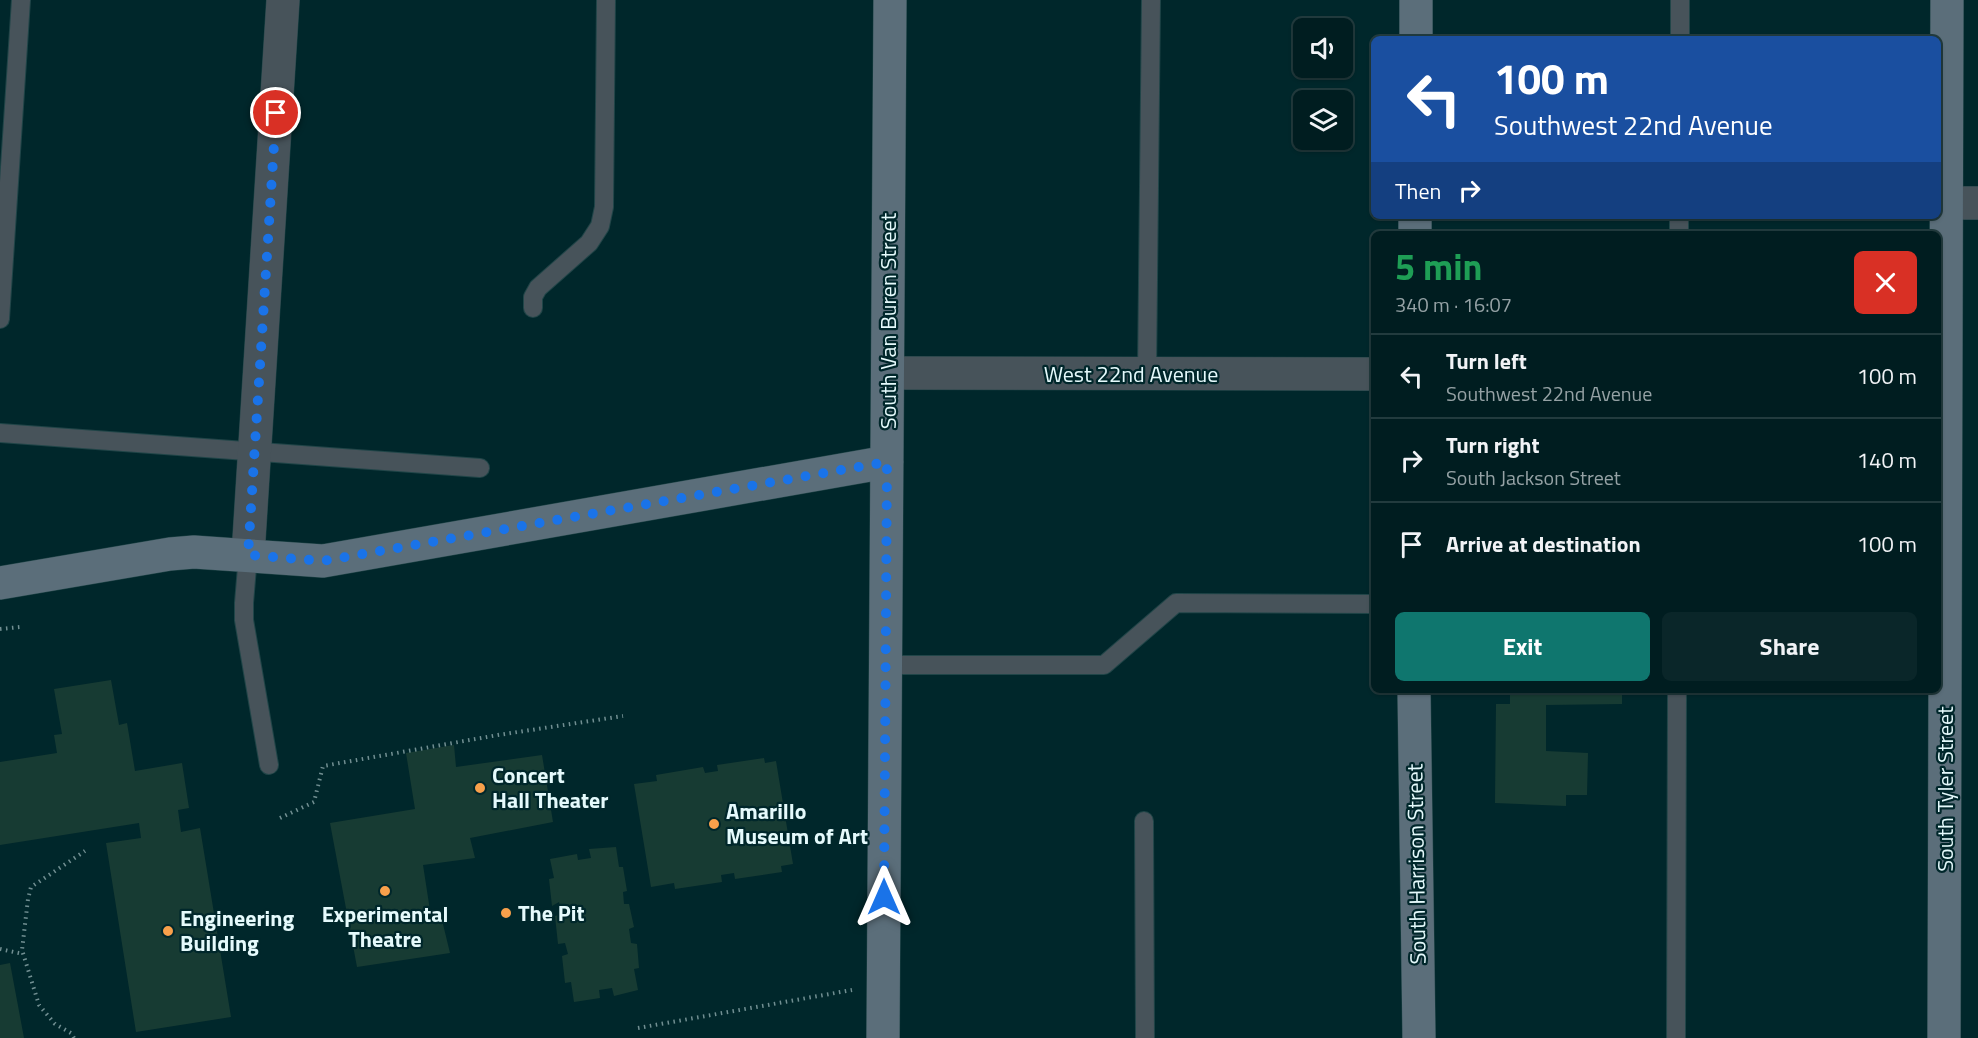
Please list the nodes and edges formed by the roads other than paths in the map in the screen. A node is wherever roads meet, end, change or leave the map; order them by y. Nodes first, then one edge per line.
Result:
1 (21, 0) edge
2 (283, 0) edge
3 (606, 0) edge
4 (890, 0) edge
5 (1151, 0) edge
6 (1416, 0) edge
7 (1680, 0) edge
8 (1947, 0) edge
9 (1416, 36) edge
10 (1680, 36) edge
11 (1946, 203) junction
12 (1978, 203) edge
13 (1942, 291) edge
14 (533, 308) dead end
15 (0, 319) edge
16 (888, 373) junction
17 (1148, 374) junction
18 (1371, 374) edge
19 (0, 433) edge
20 (254, 451) junction
21 (887, 462) junction
22 (480, 468) dead end
23 (248, 555) junction
24 (0, 583) edge
25 (1371, 604) edge
26 (886, 665) junction
27 (1414, 693) edge
28 (1677, 693) edge
29 (269, 765) dead end
30 (1144, 821) dead end
31 (883, 1038) edge
32 (1145, 1038) edge
33 (1419, 1038) edge
34 (1676, 1038) edge
35 (1944, 1038) edge

1 - 15 lane
2 - 20 street
3 - 14 lane
4 - 16 street, South Van Buren Street
5 - 17 lane
6 - 9 street
7 - 10 lane
8 - 11 street, South Tyler Street
11 - 12 street
11 - 13 street, South Tyler Street
13 - 35 street, South Tyler Street
16 - 17 street, West 22nd Avenue
16 - 21 street, South Van Buren Street
17 - 18 street, West 22nd Avenue
19 - 20 lane
20 - 22 lane
20 - 23 street
21 - 23 street
21 - 26 street, South Van Buren Street
23 - 24 street
23 - 29 lane
25 - 26 lane
26 - 31 street, South Van Buren Street
27 - 33 street, South Harrison Street
28 - 34 lane
30 - 32 lane

